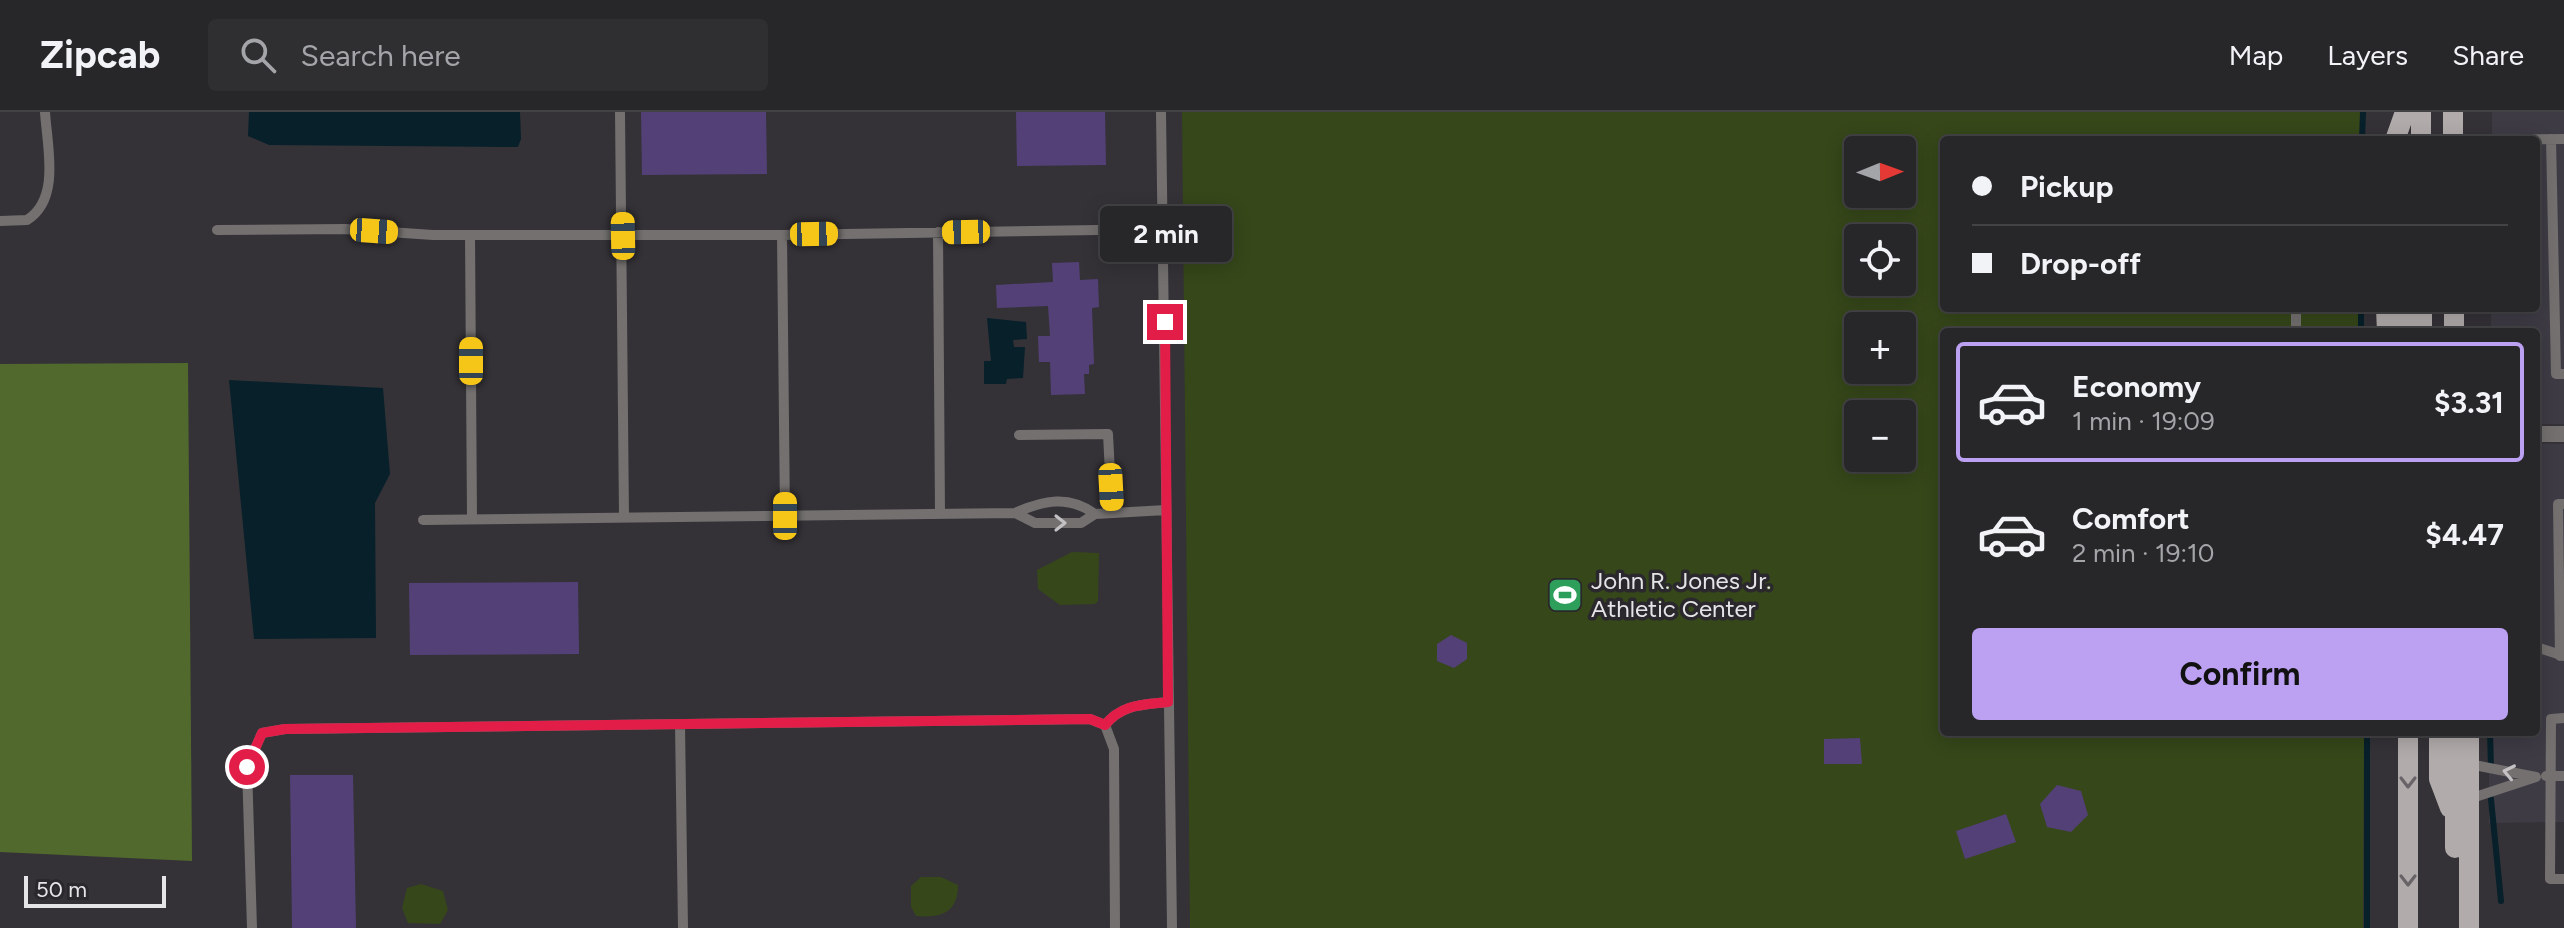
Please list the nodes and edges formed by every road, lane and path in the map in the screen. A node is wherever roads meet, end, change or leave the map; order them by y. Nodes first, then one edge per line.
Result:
1 (45, 112) edge
2 (620, 112) edge
3 (1161, 112) edge
4 (2406, 112) edge
5 (2421, 112) edge
6 (2453, 112) edge
7 (2397, 136) edge
8 (2406, 136) edge
9 (2421, 136) edge
10 (2453, 136) edge
11 (2540, 139) edge
12 (2551, 139) junction
13 (2564, 139) edge
14 (2552, 177) junction
15 (2564, 177) edge
16 (0, 221) edge
17 (1163, 229) junction
18 (217, 230) dead end
19 (938, 232) junction
20 (470, 235) junction
21 (782, 235) junction
22 (623, 236) junction
23 (2564, 374) edge
24 (2540, 434) edge
25 (2564, 434) edge
26 (1019, 435) dead end
27 (2564, 504) edge
28 (1166, 510) junction
29 (1015, 513) junction
30 (1112, 513) junction
31 (940, 514) junction
32 (1095, 514) junction
33 (785, 516) junction
34 (624, 517) junction
35 (472, 519) junction
36 (423, 520) dead end
37 (2561, 554) edge
38 (2561, 587) edge
39 (2562, 616) edge
40 (2540, 648) edge
41 (2562, 656) edge
42 (1168, 702) junction
43 (2564, 718) edge
44 (680, 724) junction
45 (1105, 725) junction
46 (2408, 736) edge
47 (2439, 736) edge
48 (2455, 736) edge
49 (2469, 736) edge
50 (2469, 764) junction
51 (2550, 776) junction
52 (2564, 776) edge
53 (2536, 777) junction
54 (2469, 799) junction
55 (2455, 823) junction
56 (2550, 836) junction
57 (2564, 837) edge
58 (2564, 879) edge
59 (252, 928) edge
60 (683, 928) edge
61 (1115, 928) edge
62 (1172, 928) edge
63 (2408, 928) edge
64 (2455, 928) edge
65 (2469, 928) edge

1 - 16 lane
2 - 22 lane
3 - 17 lane
4 - 7 main road
4 - 8 main road
5 - 9 main road
6 - 10 main road
11 - 12 lane
12 - 13 lane
12 - 14 lane
14 - 15 lane
14 - 23 lane
17 - 19 lane
17 - 28 lane
18 - 20 lane
19 - 21 lane
19 - 31 lane
20 - 22 lane
20 - 35 lane
21 - 22 lane
21 - 33 lane
22 - 34 lane
24 - 25 street
26 - 30 lane
27 - 37 lane
28 - 30 lane
28 - 42 lane
29 - 31 lane
29 -> 32 lane
29 - 32 lane
30 - 32 lane
31 - 33 lane
33 - 34 lane
34 - 35 lane
35 - 36 lane
37 - 38 lane
38 - 39 lane
39 - 41 lane
40 - 41 lane
42 - 45 lane
42 - 62 lane
43 - 51 lane
44 - 45 lane
44 - 59 lane
44 - 60 lane
45 - 61 lane
46 -> 63 main road
47 - 55 main road
48 - 55 main road
49 - 50 main road
53 -> 50 lane
50 - 54 main road
51 - 52 lane
51 - 53 lane
51 - 56 lane
53 - 54 lane
54 - 65 main road
55 - 64 main road
56 - 57 lane
56 - 58 lane

